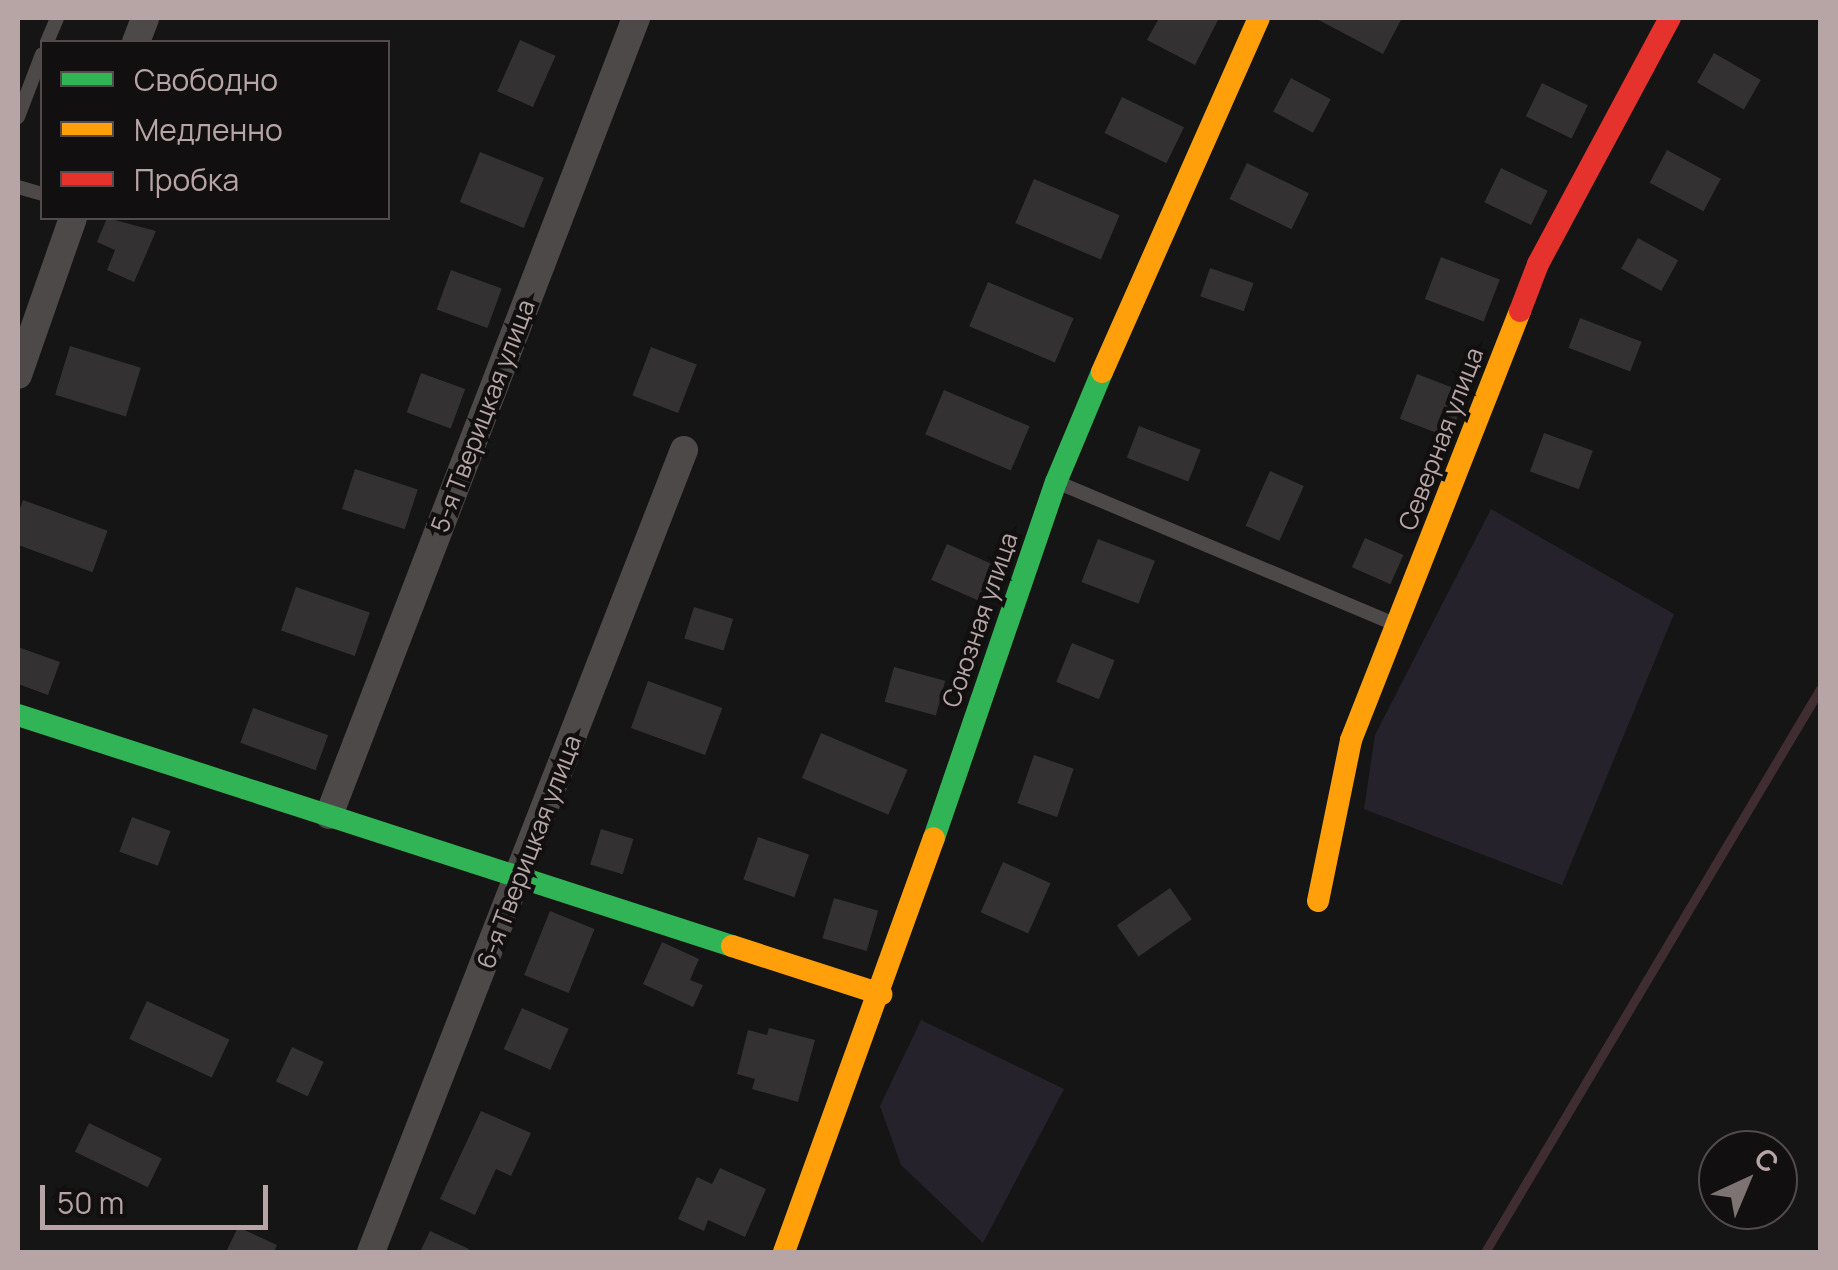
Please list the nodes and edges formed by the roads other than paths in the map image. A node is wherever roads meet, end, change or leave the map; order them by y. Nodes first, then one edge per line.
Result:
1 (636, 18) edge
2 (1259, 18) edge
3 (1670, 18) edge
4 (40, 59) edge
5 (18, 117) edge
6 (72, 220) edge
7 (18, 375) edge
8 (684, 450) dead end
9 (1056, 482) junction
10 (1399, 627) junction
11 (18, 716) edge
12 (329, 816) junction
13 (520, 876) junction
14 (1318, 900) dead end
15 (881, 994) junction
16 (371, 1252) edge
17 (784, 1252) edge

1 - 12 street, 5-я Тверицкая улица
2 - 9 street, Союзная улица
3 - 10 street, Северная улица
4 - 5 lane
6 - 7 street
8 - 13 street, 6-я Тверицкая улица
9 - 10 lane
9 - 15 street, Союзная улица
10 - 14 street, Северная улица
11 - 12 street
12 - 13 street
13 - 15 street
13 - 16 street, 6-я Тверицкая улица
15 - 17 street, Союзная улица

